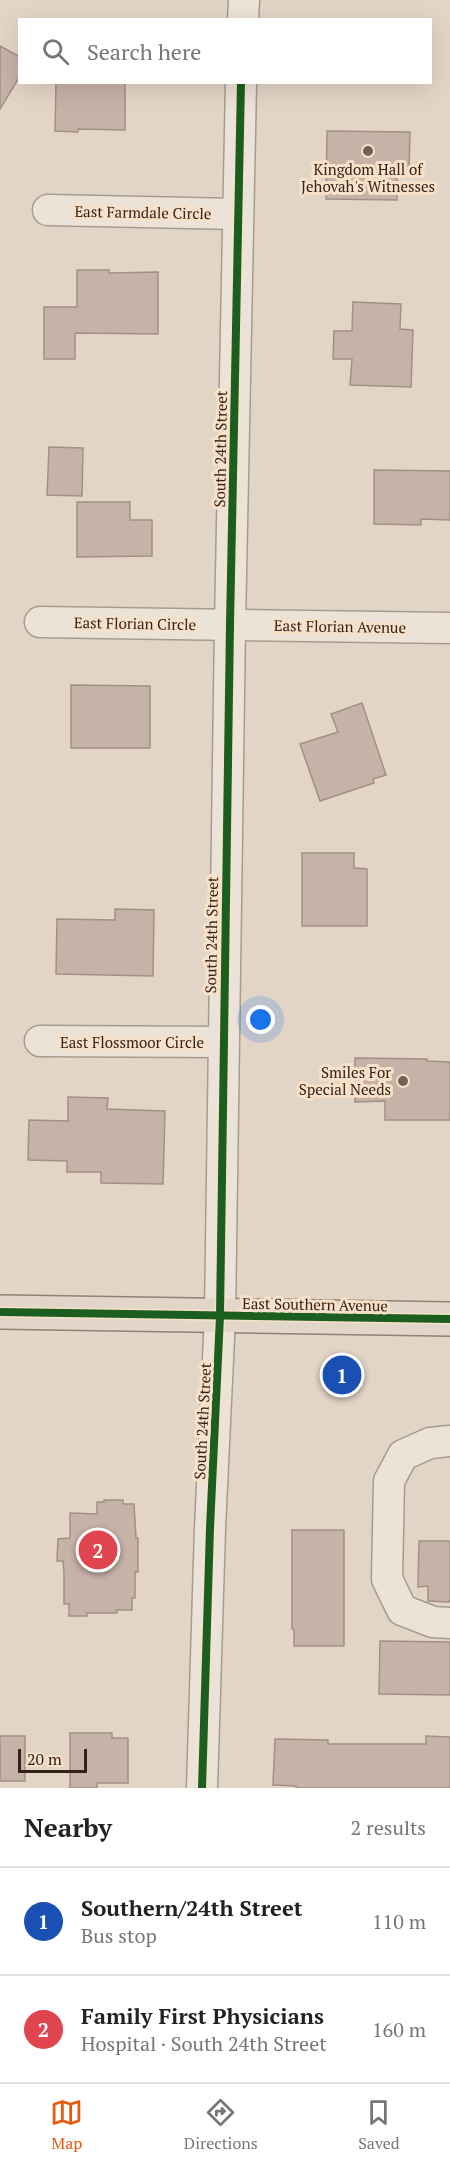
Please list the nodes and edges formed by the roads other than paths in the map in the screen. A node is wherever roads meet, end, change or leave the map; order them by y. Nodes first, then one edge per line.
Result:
1 (244, 0) edge
2 (243, 18) edge
3 (241, 84) edge
4 (48, 210) dead end
5 (237, 214) junction
6 (40, 622) dead end
7 (230, 624) junction
8 (450, 628) edge
9 (40, 1041) dead end
10 (223, 1042) junction
11 (0, 1312) edge
12 (220, 1316) junction
13 (450, 1319) edge
14 (450, 1441) edge
15 (450, 1623) edge
16 (202, 1788) edge

1 - 2 street
3 - 5 street, South 24th Street
4 - 5 street, East Farmdale Circle
5 - 7 street, South 24th Street
6 - 7 street, East Florian Circle
7 - 8 street, East Florian Avenue
7 - 10 street, South 24th Street
9 - 10 street, East Flossmoor Circle
10 - 12 street, South 24th Street
11 - 12 main road, East Southern Avenue
12 - 13 main road, East Southern Avenue
12 - 16 street, South 24th Street
14 - 15 street

